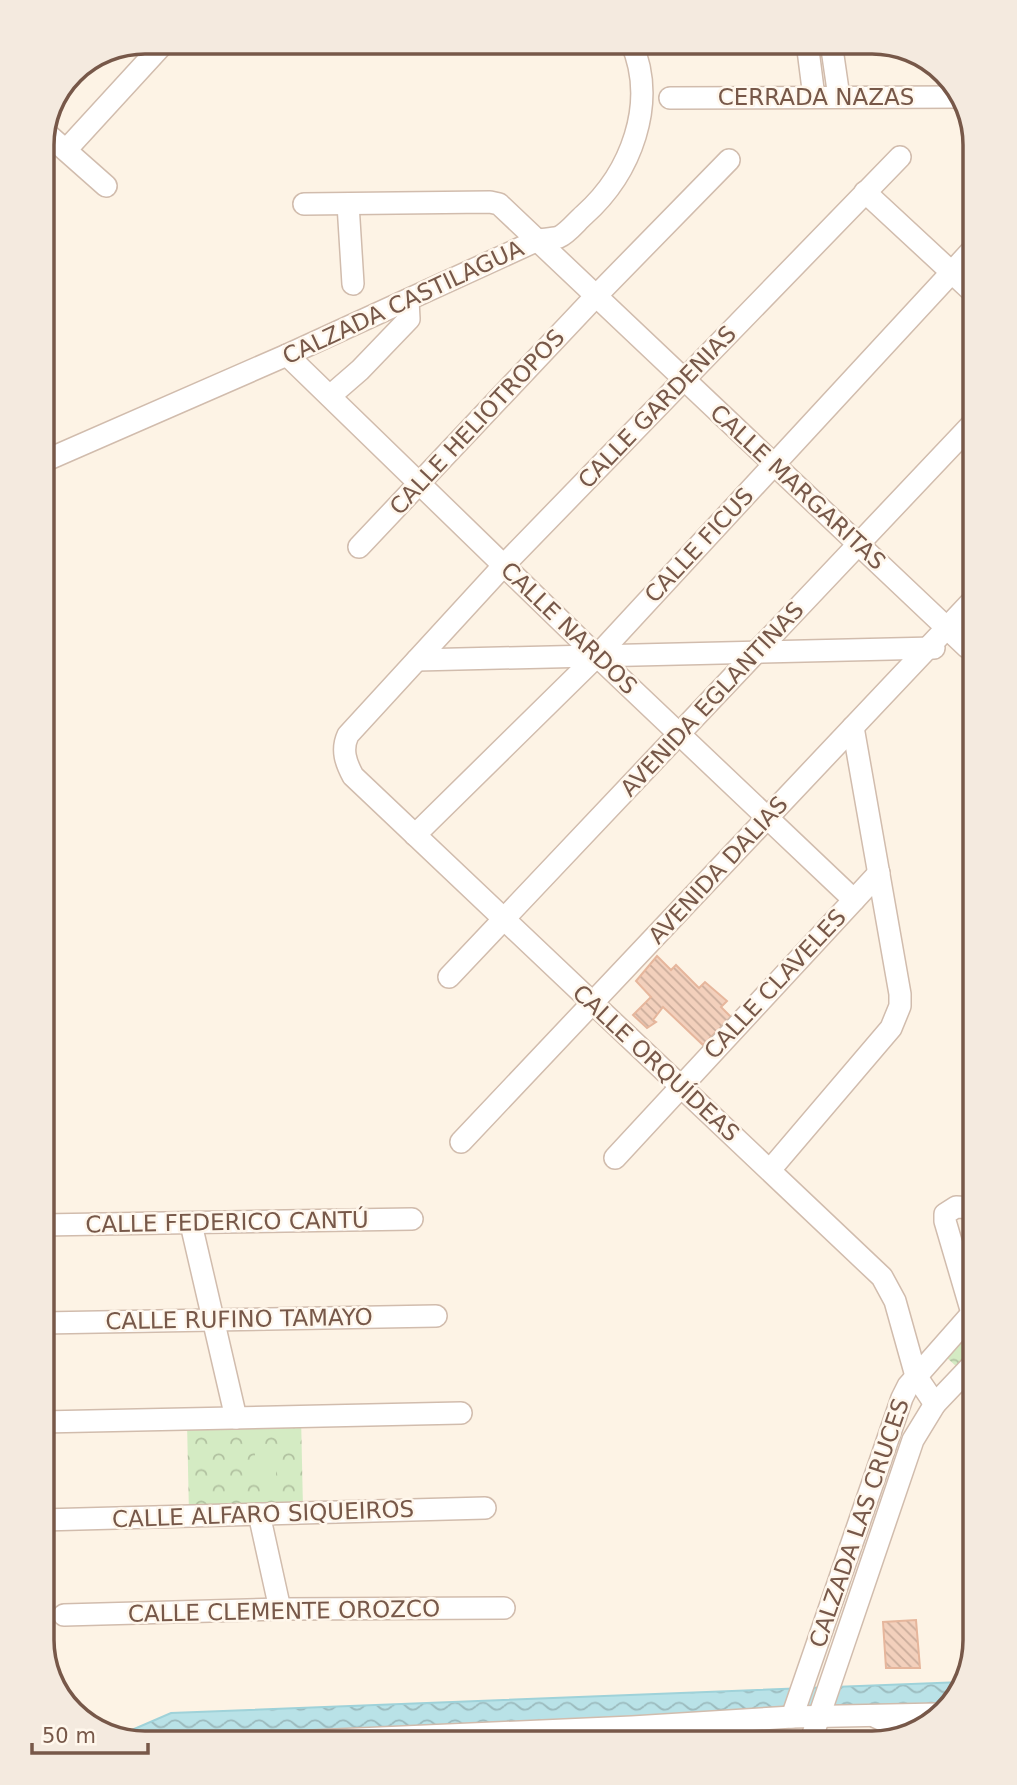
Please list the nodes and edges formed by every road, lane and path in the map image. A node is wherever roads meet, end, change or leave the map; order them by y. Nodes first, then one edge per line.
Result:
1 (154, 54) edge
2 (636, 54) edge
3 (809, 54) edge
4 (833, 54) edge
5 (814, 97) junction
6 (839, 97) junction
7 (948, 97) edge
8 (670, 98) dead end
9 (54, 140) edge
10 (66, 150) junction
11 (900, 157) dead end
12 (729, 160) dead end
13 (106, 186) dead end
14 (865, 192) junction
15 (304, 204) dead end
16 (348, 204) junction
17 (538, 240) junction
18 (963, 261) edge
19 (952, 273) junction
20 (963, 283) edge
21 (353, 284) dead end
22 (595, 297) junction
23 (408, 300) junction
24 (287, 355) junction
25 (684, 380) junction
26 (330, 396) junction
27 (963, 434) edge
28 (54, 458) edge
29 (774, 465) junction
30 (419, 482) junction
31 (858, 545) junction
32 (359, 547) dead end
33 (504, 565) junction
34 (963, 611) edge
35 (947, 628) junction
36 (963, 641) edge
37 (963, 647) edge
38 (929, 648) junction
39 (758, 651) junction
40 (597, 656) junction
41 (417, 660) junction
42 (853, 727) junction
43 (679, 734) junction
44 (344, 744) joint
45 (767, 818) junction
46 (415, 835) junction
47 (879, 873) junction
48 (853, 900) junction
49 (504, 919) junction
50 (449, 976) dead end
51 (592, 1003) junction
52 (681, 1086) junction
53 (461, 1142) dead end
54 (614, 1158) dead end
55 (770, 1170) junction
56 (963, 1208) edge
57 (412, 1219) dead end
58 (191, 1224) junction
59 (54, 1225) edge
60 (963, 1280) edge
61 (436, 1316) dead end
62 (212, 1319) junction
63 (54, 1322) edge
64 (963, 1323) edge
65 (963, 1375) edge
66 (916, 1376) junction
67 (935, 1404) junction
68 (461, 1413) dead end
69 (236, 1418) junction
70 (54, 1422) edge
71 (485, 1508) dead end
72 (259, 1514) junction
73 (54, 1520) edge
74 (504, 1608) dead end
75 (280, 1609) junction
76 (64, 1615) dead end
77 (923, 1714) edge
78 (872, 1716) junction
79 (792, 1717) junction
80 (819, 1717) junction
81 (897, 1727) edge
82 (665, 1731) edge
83 (814, 1731) edge

1 - 10 street
2 - 17 street, CALZADA CASTILAGUA
3 - 5 street
4 - 6 street
5 - 6 street, CERRADA NAZAS
5 - 8 street, CERRADA NAZAS
6 - 7 street, CERRADA NAZAS
9 - 10 street
10 - 13 street
11 - 14 street, CALLE GARDENIAS
12 - 22 street, CALLE HELIOTROPOS
14 - 19 street
14 - 25 street, CALLE GARDENIAS
15 - 16 street, CALLE MARGARITAS
16 - 17 street, CALLE MARGARITAS
16 - 21 street
17 - 22 street, CALLE MARGARITAS
17 - 23 street, CALZADA CASTILAGUA
18 - 19 street, CALLE FICUS
19 - 20 street
19 - 29 street, CALLE FICUS
22 - 25 street, CALLE MARGARITAS
22 - 30 street, CALLE HELIOTROPOS
23 - 24 street, CALZADA CASTILAGUA
23 - 26 street
24 - 26 street, CALLE NARDOS
24 - 28 street, CALZADA CASTILAGUA
25 - 29 street, CALLE MARGARITAS
25 - 33 street, CALLE GARDENIAS
26 - 30 street, CALLE NARDOS
27 - 31 street, AVENIDA EGLANTINAS
29 - 31 street, CALLE MARGARITAS
29 - 40 street, CALLE FICUS
30 - 32 street, CALLE HELIOTROPOS
30 - 33 street, CALLE NARDOS
31 - 35 street, CALLE MARGARITAS
31 - 39 street, AVENIDA EGLANTINAS
33 - 40 street, CALLE NARDOS
33 - 41 street, CALLE GARDENIAS
34 - 35 street, AVENIDA DALIAS
35 - 36 street, CALLE MARGARITAS
35 - 38 street, AVENIDA DALIAS
37 - 38 street
38 - 39 street
38 - 42 street, AVENIDA DALIAS
39 - 40 street
39 - 43 street, AVENIDA EGLANTINAS
40 - 41 street
40 - 43 street, CALLE NARDOS
40 - 46 street, CALLE FICUS
41 - 44 street, CALLE GARDENIAS
42 - 45 street, AVENIDA DALIAS
42 - 47 street
43 - 45 street, CALLE NARDOS
43 - 49 street, AVENIDA EGLANTINAS
44 - 46 street, CALLE ORQUÍDEAS
45 - 48 street, CALLE NARDOS
45 - 51 street, AVENIDA DALIAS
46 - 49 street, CALLE ORQUÍDEAS
47 - 48 street, CALLE CLAVELES
47 - 55 street
48 - 52 street, CALLE CLAVELES
49 - 50 street, AVENIDA EGLANTINAS
49 - 51 street, CALLE ORQUÍDEAS
51 - 52 street, CALLE ORQUÍDEAS
51 - 53 street, AVENIDA DALIAS
52 - 54 street, CALLE CLAVELES
52 - 55 street, CALLE ORQUÍDEAS
55 - 66 street, CALLE ORQUÍDEAS
56 - 60 street
57 - 58 street, CALLE FEDERICO CANTÚ
58 - 59 street, CALLE FEDERICO CANTÚ
58 - 62 street
61 - 62 street, CALLE RUFINO TAMAYO
62 - 63 street, CALLE RUFINO TAMAYO
62 - 69 street
64 - 66 street, CALZADA LAS CRUCES
65 - 67 street, CALZADA LAS CRUCES
66 - 67 street, CALLE ORQUÍDEAS
66 - 79 street, CALZADA LAS CRUCES
67 - 80 street, CALZADA LAS CRUCES
68 - 69 street
69 - 70 street
71 - 72 street, CALLE ALFARO SIQUEIROS
72 - 73 street, CALLE ALFARO SIQUEIROS
72 - 75 street
74 - 75 street, CALLE CLEMENTE OROZCO
75 - 76 street, CALLE CLEMENTE OROZCO
77 - 78 street
78 - 80 street
78 - 81 street
79 - 80 street
79 - 82 street
80 - 83 street, CALZADA LAS CRUCES

